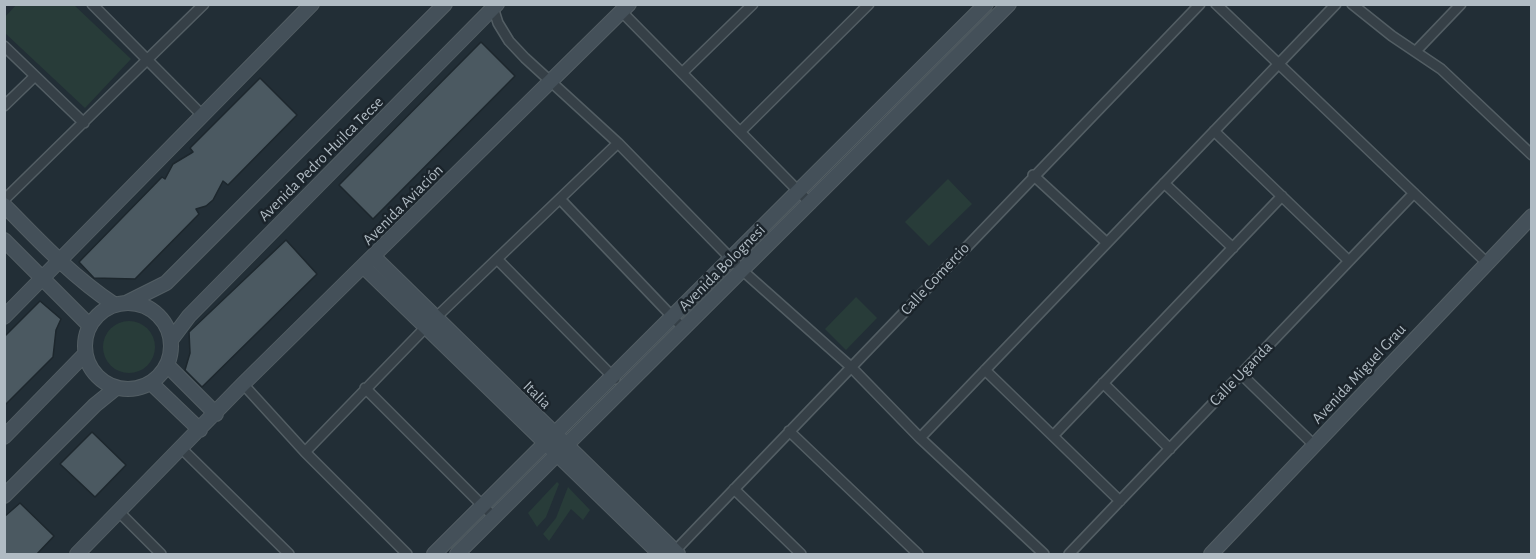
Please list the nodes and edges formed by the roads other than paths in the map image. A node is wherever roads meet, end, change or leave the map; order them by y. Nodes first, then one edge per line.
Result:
1 (204, 4) edge
2 (312, 4) edge
3 (445, 4) edge
4 (753, 4) edge
5 (869, 4) edge
6 (986, 4) edge
7 (1009, 4) edge
8 (1200, 4) edge
9 (1216, 4) edge
10 (1336, 4) edge
11 (1352, 4) edge
12 (1461, 4) edge
13 (96, 6) edge
14 (494, 6) edge
15 (626, 8) edge
16 (4, 46) edge
17 (1416, 51) junction
18 (147, 59) junction
19 (1278, 64) junction
20 (682, 73) junction
21 (35, 76) junction
22 (551, 81) junction
23 (4, 106) edge
24 (202, 115) junction
25 (84, 123) junction
26 (1214, 131) junction
27 (740, 132) junction
28 (618, 143) junction
29 (1532, 154) edge
30 (1033, 175) junction
31 (1164, 183) junction
32 (798, 191) junction
33 (1414, 193) junction
34 (1282, 196) junction
35 (560, 199) junction
36 (4, 200) edge
37 (811, 204) junction
38 (4, 205) edge
39 (1532, 216) edge
40 (4, 240) edge
41 (1107, 243) junction
42 (1233, 248) junction
43 (374, 257) junction
44 (497, 259) junction
45 (730, 259) junction
46 (59, 261) junction
47 (1349, 261) junction
48 (1486, 263) junction
49 (364, 267) junction
50 (743, 271) junction
51 (42, 278) junction
52 (121, 304) junction
53 (4, 316) edge
54 (672, 317) junction
55 (431, 322) junction
56 (90, 326) junction
57 (684, 329) junction
58 (171, 340) junction
59 (85, 354) junction
60 (167, 365) junction
61 (851, 367) junction
62 (985, 370) junction
63 (1241, 374) junction
64 (612, 376) junction
65 (151, 383) junction
66 (1103, 383) junction
67 (243, 384) junction
68 (116, 388) junction
69 (365, 388) junction
70 (623, 388) junction
71 (216, 414) junction
72 (200, 430) junction
73 (789, 431) junction
74 (1053, 436) junction
75 (4, 437) edge
76 (920, 438) junction
77 (549, 439) junction
78 (1314, 446) junction
79 (181, 448) junction
80 (560, 449) junction
81 (1170, 449) junction
82 (305, 452) junction
83 (734, 489) junction
84 (4, 496) edge
85 (1120, 501) junction
86 (483, 506) junction
87 (120, 513) junction
88 (493, 516) junction
89 (675, 554) edge
90 (77, 555) edge
91 (161, 555) edge
92 (289, 555) edge
93 (407, 555) edge
94 (434, 555) edge
95 (457, 555) edge
96 (660, 555) edge
97 (801, 555) edge
98 (918, 555) edge
99 (1044, 555) edge
100 (1069, 555) edge
101 (1211, 555) edge

1 - 18 street
2 - 24 street
3 - 52 street, Avenida Pedro Huilca Tecse
4 - 20 street
5 - 27 street
6 - 32 street, Avenida Bolognesi
7 - 37 street, Avenida Bolognesi
8 - 30 street, Calle Comercio
9 - 19 street
10 - 19 street
11 - 17 street
12 - 17 street
13 - 18 street
14 - 22 street
14 - 58 street, Avenida Pedro Huilca Tecse
15 - 20 street
15 - 22 street, Avenida Aviación
16 - 21 street
17 - 29 street
18 - 24 street
18 - 25 street
19 - 26 street
19 - 33 street
20 - 27 street
21 - 23 street
21 - 25 street
22 - 28 street
22 - 43 street, Avenida Aviación
24 - 46 street
25 - 36 street
26 - 31 street
26 - 34 street
27 - 32 street
28 - 35 street
28 - 45 street
30 - 41 street
30 - 61 street, Calle Comercio
31 - 41 street
31 - 42 street
32 - 37 street
32 - 45 street, Avenida Bolognesi
33 - 47 street, Calle Uganda
33 - 48 street
34 - 42 street
34 - 47 street
35 - 44 street
35 - 54 street
37 - 50 street, Avenida Bolognesi
38 - 46 street
39 - 48 street, Avenida Miguel Grau
40 - 51 street
41 - 62 street
42 - 66 street
43 - 49 street, Avenida Aviación
43 - 55 street, Italia
44 - 55 street
44 - 64 street
45 - 50 street
45 - 54 street, Avenida Bolognesi
46 - 51 street
46 - 52 street
47 - 63 street, Calle Uganda
48 - 78 street, Avenida Miguel Grau
49 - 55 street
49 - 67 street, Avenida Aviación
50 - 57 street, Avenida Bolognesi
50 - 61 street
51 - 53 street
51 - 56 street
52 - 56 street
52 - 58 street
54 - 57 street
54 - 64 street, Avenida Bolognesi
55 - 69 street
55 - 77 street, Italia
56 - 59 street
57 - 70 street, Avenida Bolognesi
58 - 60 street
59 - 68 street
59 - 75 street
60 - 65 street
60 - 71 street
61 - 73 street, Calle Comercio
61 - 76 street
62 - 74 street
62 - 76 street
63 - 78 street
63 - 81 street, Calle Uganda
64 - 70 street
64 - 77 street, Avenida Bolognesi
65 - 68 street
65 - 72 street
66 - 74 street
66 - 81 street
67 - 71 street, Avenida Aviación
67 - 82 street
68 - 84 street
69 - 82 street
69 - 86 street
70 - 80 street, Avenida Bolognesi
71 - 72 street, Avenida Aviación
72 - 79 street, Avenida Aviación
73 - 83 street, Calle Comercio
73 - 98 street
74 - 85 street
76 - 99 street
77 - 80 street, Italia
77 - 86 street, Avenida Bolognesi
78 - 101 street, Avenida Miguel Grau
79 - 87 street, Avenida Aviación
79 - 92 street
80 - 88 street, Avenida Bolognesi
80 - 89 street, Italia
80 - 96 street
81 - 85 street, Calle Uganda
82 - 93 street
83 - 89 street, Calle Comercio
83 - 97 street
85 - 100 street, Calle Uganda
86 - 88 street
86 - 94 street, Avenida Bolognesi
87 - 90 street, Avenida Aviación
87 - 91 street
88 - 95 street, Avenida Bolognesi

